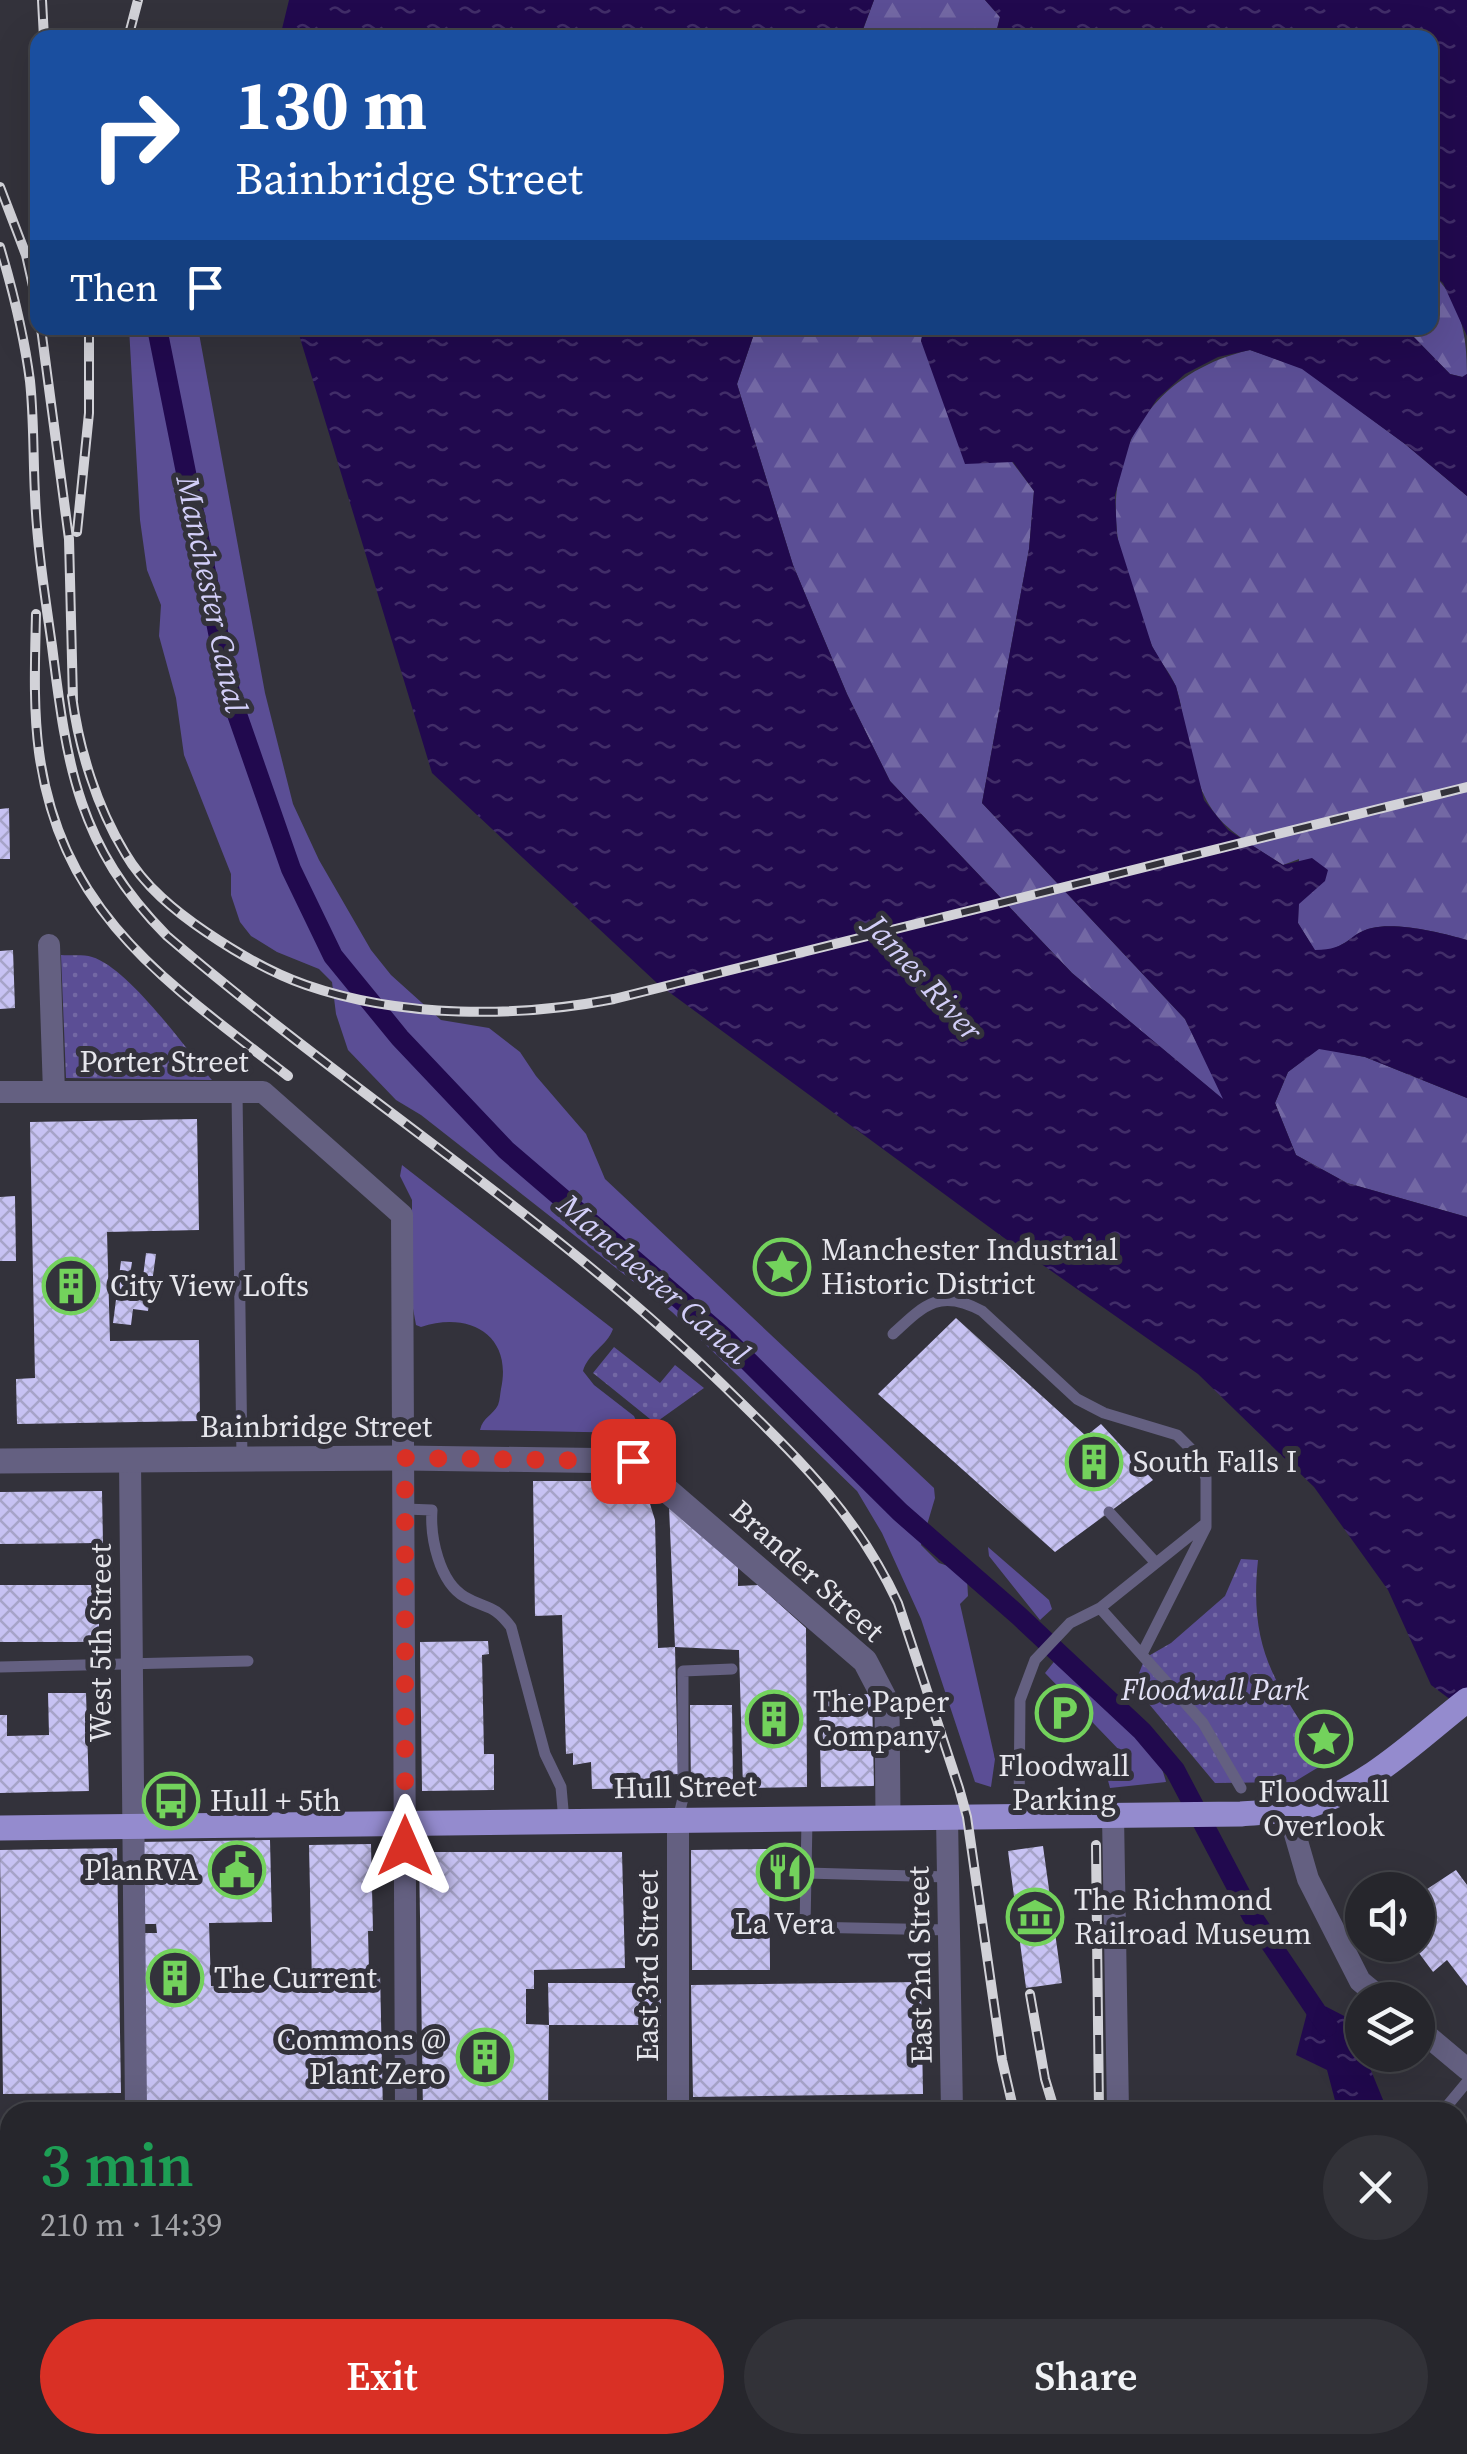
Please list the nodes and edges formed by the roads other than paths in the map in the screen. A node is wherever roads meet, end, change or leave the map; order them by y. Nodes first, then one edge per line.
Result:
1 (49, 945) dead end
2 (0, 1092) edge
3 (54, 1092) junction
4 (238, 1092) junction
5 (892, 1334) dead end
6 (405, 1458) junction
7 (242, 1459) junction
8 (130, 1460) junction
9 (0, 1461) edge
10 (633, 1461) joint
11 (404, 1509) junction
12 (1109, 1512) dead end
13 (1206, 1523) junction
14 (1156, 1563) junction
15 (1100, 1608) junction
16 (1142, 1654) junction
17 (248, 1661) dead end
18 (131, 1666) junction
19 (0, 1668) edge
20 (732, 1669) dead end
21 (1467, 1700) edge
22 (1241, 1801) junction
23 (1288, 1810) junction
24 (1113, 1815) junction
25 (888, 1816) junction
26 (1019, 1816) junction
27 (947, 1817) junction
28 (807, 1818) junction
29 (678, 1819) junction
30 (564, 1821) junction
31 (405, 1822) junction
32 (132, 1826) junction
33 (0, 1828) edge
34 (807, 1873) junction
35 (948, 1876) junction
36 (949, 1930) junction
37 (1361, 1982) edge
38 (1435, 2042) edge
39 (1467, 2069) edge
40 (1467, 2082) edge
41 (136, 2102) edge
42 (406, 2102) edge
43 (678, 2102) edge
44 (952, 2102) edge
45 (1118, 2102) edge
46 (1450, 2102) edge

1 - 3 street
2 - 3 street, Porter Street
3 - 4 street, Porter Street
4 - 6 street, Porter Street
4 - 7 lane
5 - 13 lane
6 - 7 street, Bainbridge Street
6 - 10 street, Bainbridge Street
6 - 11 street
7 - 8 street, Bainbridge Street
8 - 9 street, Bainbridge Street
8 - 18 street, West 5th Street
10 - 25 street, Brander Street
11 - 30 lane
11 - 31 street
12 - 14 lane
13 - 14 lane
13 - 16 lane
14 - 15 lane
15 - 16 lane
15 - 26 lane
16 - 22 lane
17 - 18 lane
18 - 19 lane
18 - 32 street, West 5th Street
20 - 29 lane
21 - 23 main road, Hull Street
22 - 23 main road, Hull Street
22 - 24 main road, Hull Street
23 - 37 street
24 - 26 main road, Hull Street
24 - 45 street
25 - 27 main road, Hull Street
25 - 28 main road, Hull Street
26 - 27 main road, Hull Street
27 - 35 street, East 2nd Street
28 - 29 main road, Hull Street
28 - 34 lane
29 - 30 main road, Hull Street
29 - 43 street, East 3rd Street
30 - 31 main road, Hull Street
31 - 32 main road, Hull Street
31 - 42 street
32 - 33 main road, Hull Street
32 - 41 street, West 5th Street
34 - 35 lane
34 - 36 lane
35 - 36 street, East 2nd Street
36 - 44 street, East 2nd Street
38 - 39 street
40 - 46 lane

